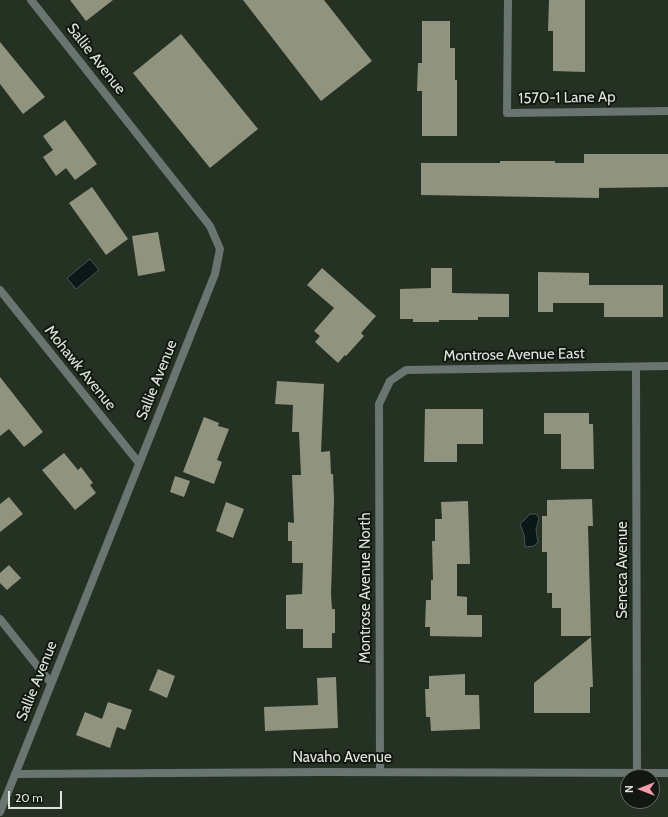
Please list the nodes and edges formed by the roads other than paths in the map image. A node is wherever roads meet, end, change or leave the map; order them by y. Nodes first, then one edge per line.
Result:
1 (31, 0) edge
2 (508, 0) edge
3 (668, 111) edge
4 (0, 290) edge
5 (668, 366) edge
6 (636, 367) junction
7 (379, 404) joint
8 (139, 463) junction
9 (0, 620) edge
10 (51, 683) junction
11 (638, 769) edge
12 (380, 772) junction
13 (620, 773) edge
14 (15, 774) junction
15 (0, 812) edge

1 - 8 street, Sallie Avenue
2 - 3 street, 1570-1 Lane Ap
4 - 8 street, Mohawk Avenue
5 - 6 street, Montrose Avenue East
6 - 7 street, Montrose Avenue East
6 - 11 street, Seneca Avenue
7 - 12 street, Montrose Avenue North
8 - 10 street, Sallie Avenue
9 - 10 street
10 - 14 street, Sallie Avenue
12 - 13 street, Navaho Avenue
12 - 14 street, Navaho Avenue
14 - 15 street, Sallie Avenue

